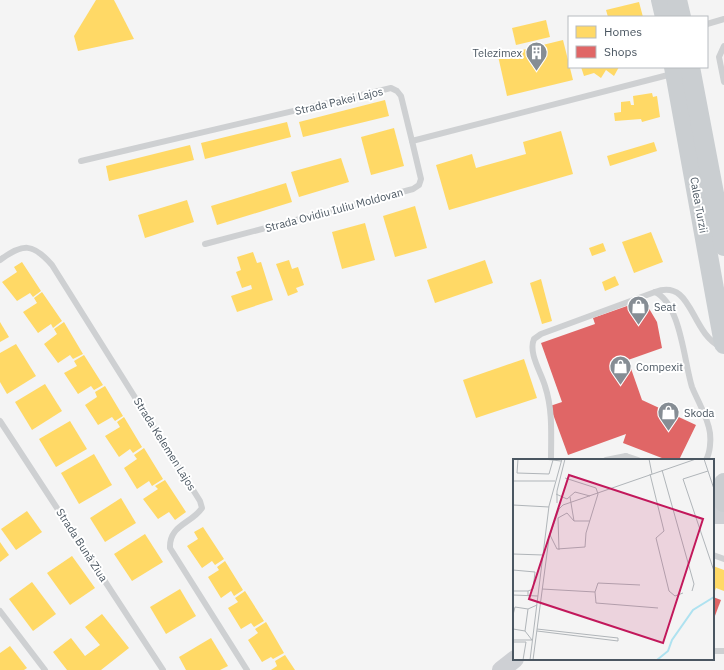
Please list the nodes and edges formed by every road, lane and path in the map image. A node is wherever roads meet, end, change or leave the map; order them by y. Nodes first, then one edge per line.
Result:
1 (661, 0) edge
2 (677, 0) edge
3 (665, 16) edge
4 (681, 16) edge
5 (724, 19) edge
6 (708, 24) edge
7 (724, 46) edge
8 (680, 69) edge
9 (724, 82) edge
10 (412, 141) junction
11 (81, 161) dead end
12 (724, 242) edge
13 (205, 244) dead end
14 (0, 260) edge
15 (655, 292) junction
16 (724, 344) edge
17 (724, 348) edge
18 (0, 421) edge
19 (627, 458) edge
20 (551, 459) edge
21 (616, 459) edge
22 (706, 459) edge
23 (714, 555) edge
24 (724, 559) edge
25 (0, 611) edge
26 (514, 660) edge
27 (45, 670) edge
28 (163, 670) edge
29 (247, 670) edge
30 (501, 670) edge

1 - 3 main road
2 - 4 main road
5 - 6 lane
7 - 9 lane
8 - 10 lane
8 - 12 main road, Calea Turzii
8 - 16 main road, Calea Turzii
10 - 11 lane, Strada Pakei Lajos
10 - 13 lane, Strada Ovidiu Iuliu Moldovan
14 - 29 lane, Strada Kelemen Lajos
15 - 17 lane
15 - 20 lane
15 - 22 lane
18 - 28 lane, Strada Bună Ziua
19 - 21 lane
23 - 24 lane
25 - 27 lane
26 - 30 main road

